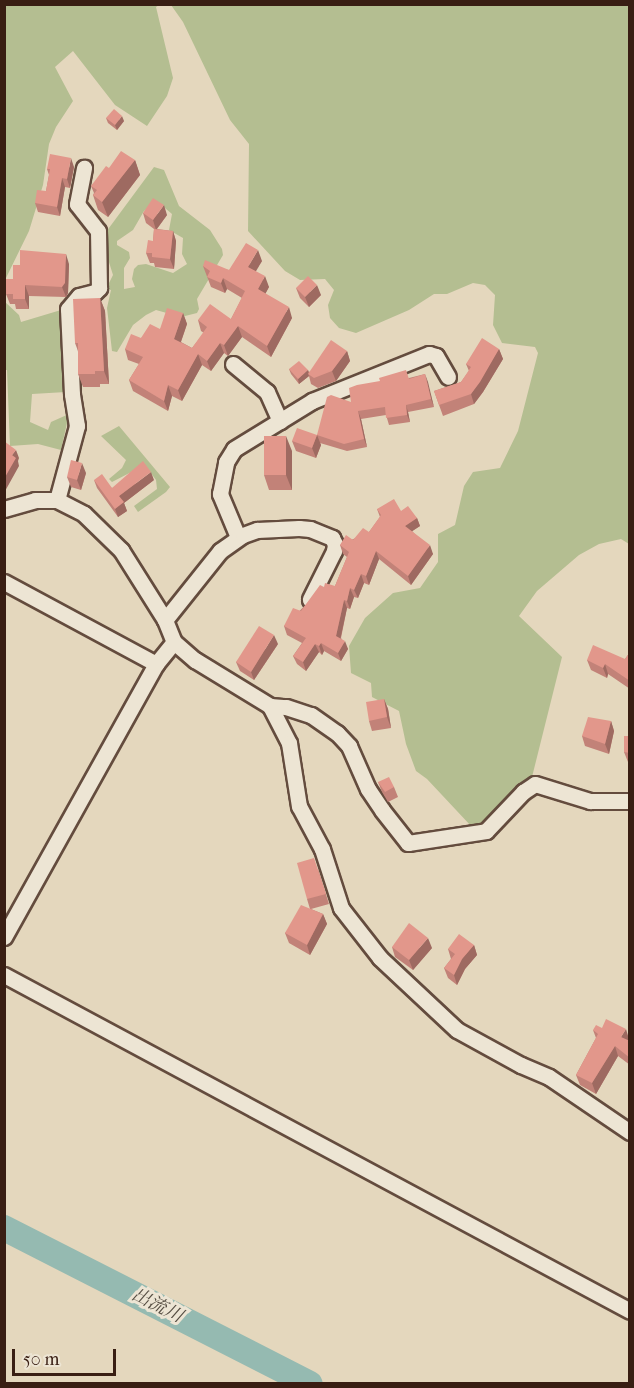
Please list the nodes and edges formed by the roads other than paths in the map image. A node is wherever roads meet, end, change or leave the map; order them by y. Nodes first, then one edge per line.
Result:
1 (84, 168) dead end
2 (233, 364) dead end
3 (448, 376) dead end
4 (280, 421) junction
5 (57, 500) junction
6 (4, 509) edge
7 (238, 537) junction
8 (4, 582) edge
9 (310, 599) edge
10 (165, 620) junction
11 (174, 642) junction
12 (156, 664) junction
13 (270, 706) junction
14 (630, 801) edge
15 (4, 937) edge
16 (4, 975) edge
17 (630, 1132) edge
18 (630, 1311) edge

1 - 5 street
2 - 4 street
3 - 4 street
4 - 7 street
5 - 6 street
5 - 10 street
7 - 9 street
7 - 10 street
8 - 12 street
10 - 11 street
11 - 12 street
11 - 13 street
12 - 15 street
13 - 14 street
13 - 17 street
16 - 18 street

